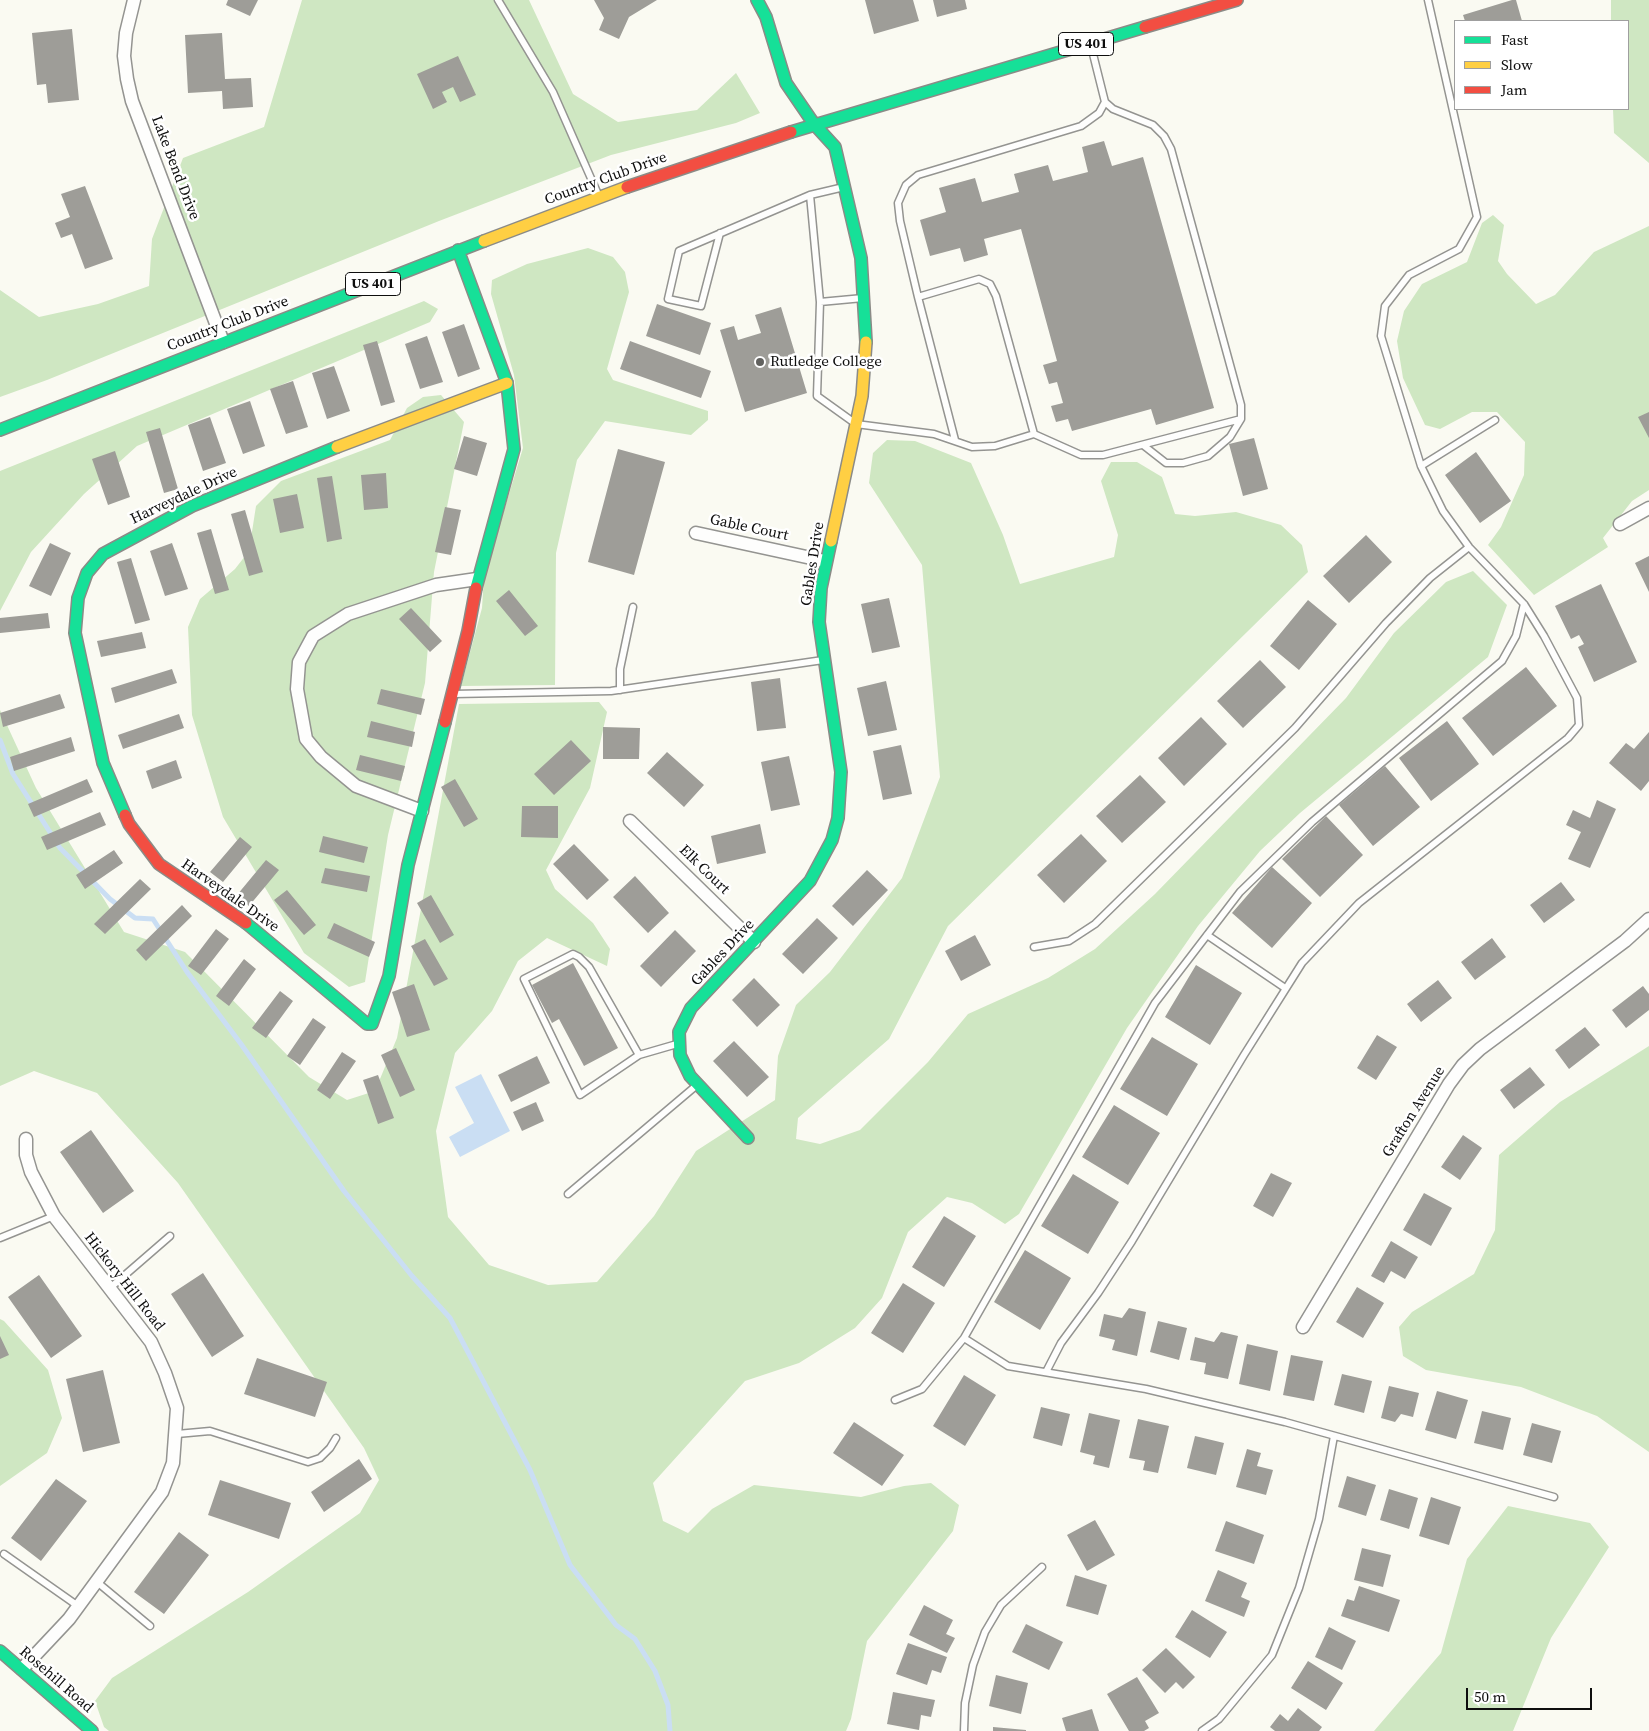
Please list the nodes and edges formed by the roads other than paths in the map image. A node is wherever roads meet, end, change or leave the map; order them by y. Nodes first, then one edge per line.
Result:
1 (134, 0) edge
2 (498, 0) edge
3 (757, 0) edge
4 (1237, 0) edge
5 (1428, 0) edge
6 (1090, 43) junction
7 (1105, 102) junction
8 (814, 124) junction
9 (846, 187) junction
10 (810, 195) junction
11 (599, 196) junction
12 (720, 234) junction
13 (458, 250) junction
14 (918, 297) junction
15 (865, 298) junction
16 (820, 302) junction
17 (223, 342) junction
18 (507, 383) junction
19 (1241, 419) junction
20 (1495, 420) dead end
21 (856, 424) junction
22 (0, 430) edge
23 (1034, 434) junction
24 (955, 440) junction
25 (1143, 445) junction
26 (1421, 466) junction
27 (1649, 508) edge
28 (1620, 524) dead end
29 (696, 533) dead end
30 (1469, 547) junction
31 (825, 561) junction
32 (477, 578) junction
33 (1524, 604) junction
34 (633, 607) dead end
35 (825, 660) junction
36 (620, 690) junction
37 (452, 694) junction
38 (422, 811) junction
39 (630, 821) dead end
40 (1649, 918) edge
41 (1207, 935) junction
42 (754, 942) junction
43 (1034, 947) dead end
44 (1284, 988) junction
45 (678, 1044) junction
46 (639, 1055) junction
47 (698, 1084) junction
48 (748, 1138) dead end
49 (26, 1139) dead end
50 (568, 1194) dead end
51 (54, 1216) junction
52 (170, 1236) dead end
53 (0, 1238) edge
54 (110, 1288) junction
55 (1303, 1327) dead end
56 (964, 1338) junction
57 (1046, 1372) junction
58 (895, 1400) dead end
59 (177, 1434) junction
60 (1334, 1436) junction
61 (336, 1438) dead end
62 (1554, 1497) dead end
63 (4, 1554) dead end
64 (1042, 1567) dead end
65 (96, 1582) junction
66 (78, 1606) junction
67 (150, 1626) dead end
68 (0, 1651) edge
69 (22, 1669) junction
70 (92, 1731) edge
71 (964, 1731) edge
72 (1202, 1731) edge

1 - 17 street, Lake Bend Drive
2 - 11 lane
3 - 8 street, Gables Drive
4 - 6 street, Country Club Drive / US 401
5 - 26 lane
6 - 7 lane
6 - 8 street, Country Club Drive / US 401
7 - 14 lane
7 - 19 lane
8 - 9 street, Gables Drive
8 - 11 street, Country Club Drive / US 401
9 - 10 lane
9 - 15 street, Gables Drive
10 - 12 lane
10 - 16 lane
11 - 13 street, Country Club Drive / US 401
12 - 12 lane
13 - 17 street, Country Club Drive / US 401
13 - 18 street, Harveydale Drive
14 - 23 lane
14 - 24 lane
15 - 16 lane
15 - 21 street, Gables Drive
16 - 21 lane
17 - 22 street, Country Club Drive / US 401
18 - 32 street, Harveydale Drive
18 - 38 street, Harveydale Drive
19 - 25 lane
19 - 25 lane
20 - 26 lane
21 - 24 lane
21 - 31 street, Gables Drive
23 - 24 lane
23 - 25 lane
26 - 30 lane
27 - 28 street
29 - 31 street, Gable Court
30 - 33 lane
30 - 43 lane
31 - 35 street, Gables Drive
32 - 37 street, Harveydale Drive
32 - 38 street
33 - 41 lane
33 - 44 lane
34 - 36 lane
35 - 36 lane
35 - 42 street, Gables Drive
36 - 37 lane
37 - 38 street, Harveydale Drive
39 - 42 street, Elk Court
40 - 55 street, Grafton Avenue
41 - 44 lane
41 - 56 lane
42 - 45 street, Gables Drive
44 - 57 lane
45 - 46 lane
45 - 47 street
46 - 46 lane
47 - 48 street
47 - 50 lane
49 - 51 street, Hickory Hill Road
51 - 53 lane
51 - 54 street, Hickory Hill Road
52 - 54 lane
54 - 59 street, Hickory Hill Road
56 - 57 lane
56 - 58 lane
57 - 60 lane
59 - 61 lane
59 - 65 street, Hickory Hill Road
60 - 62 lane
60 - 72 lane
63 - 66 lane
64 - 71 lane
65 - 66 street, Hickory Hill Road
65 - 67 lane
66 - 69 street, Hickory Hill Road
68 - 69 street, Rosehill Road
69 - 70 street, Rosehill Road

